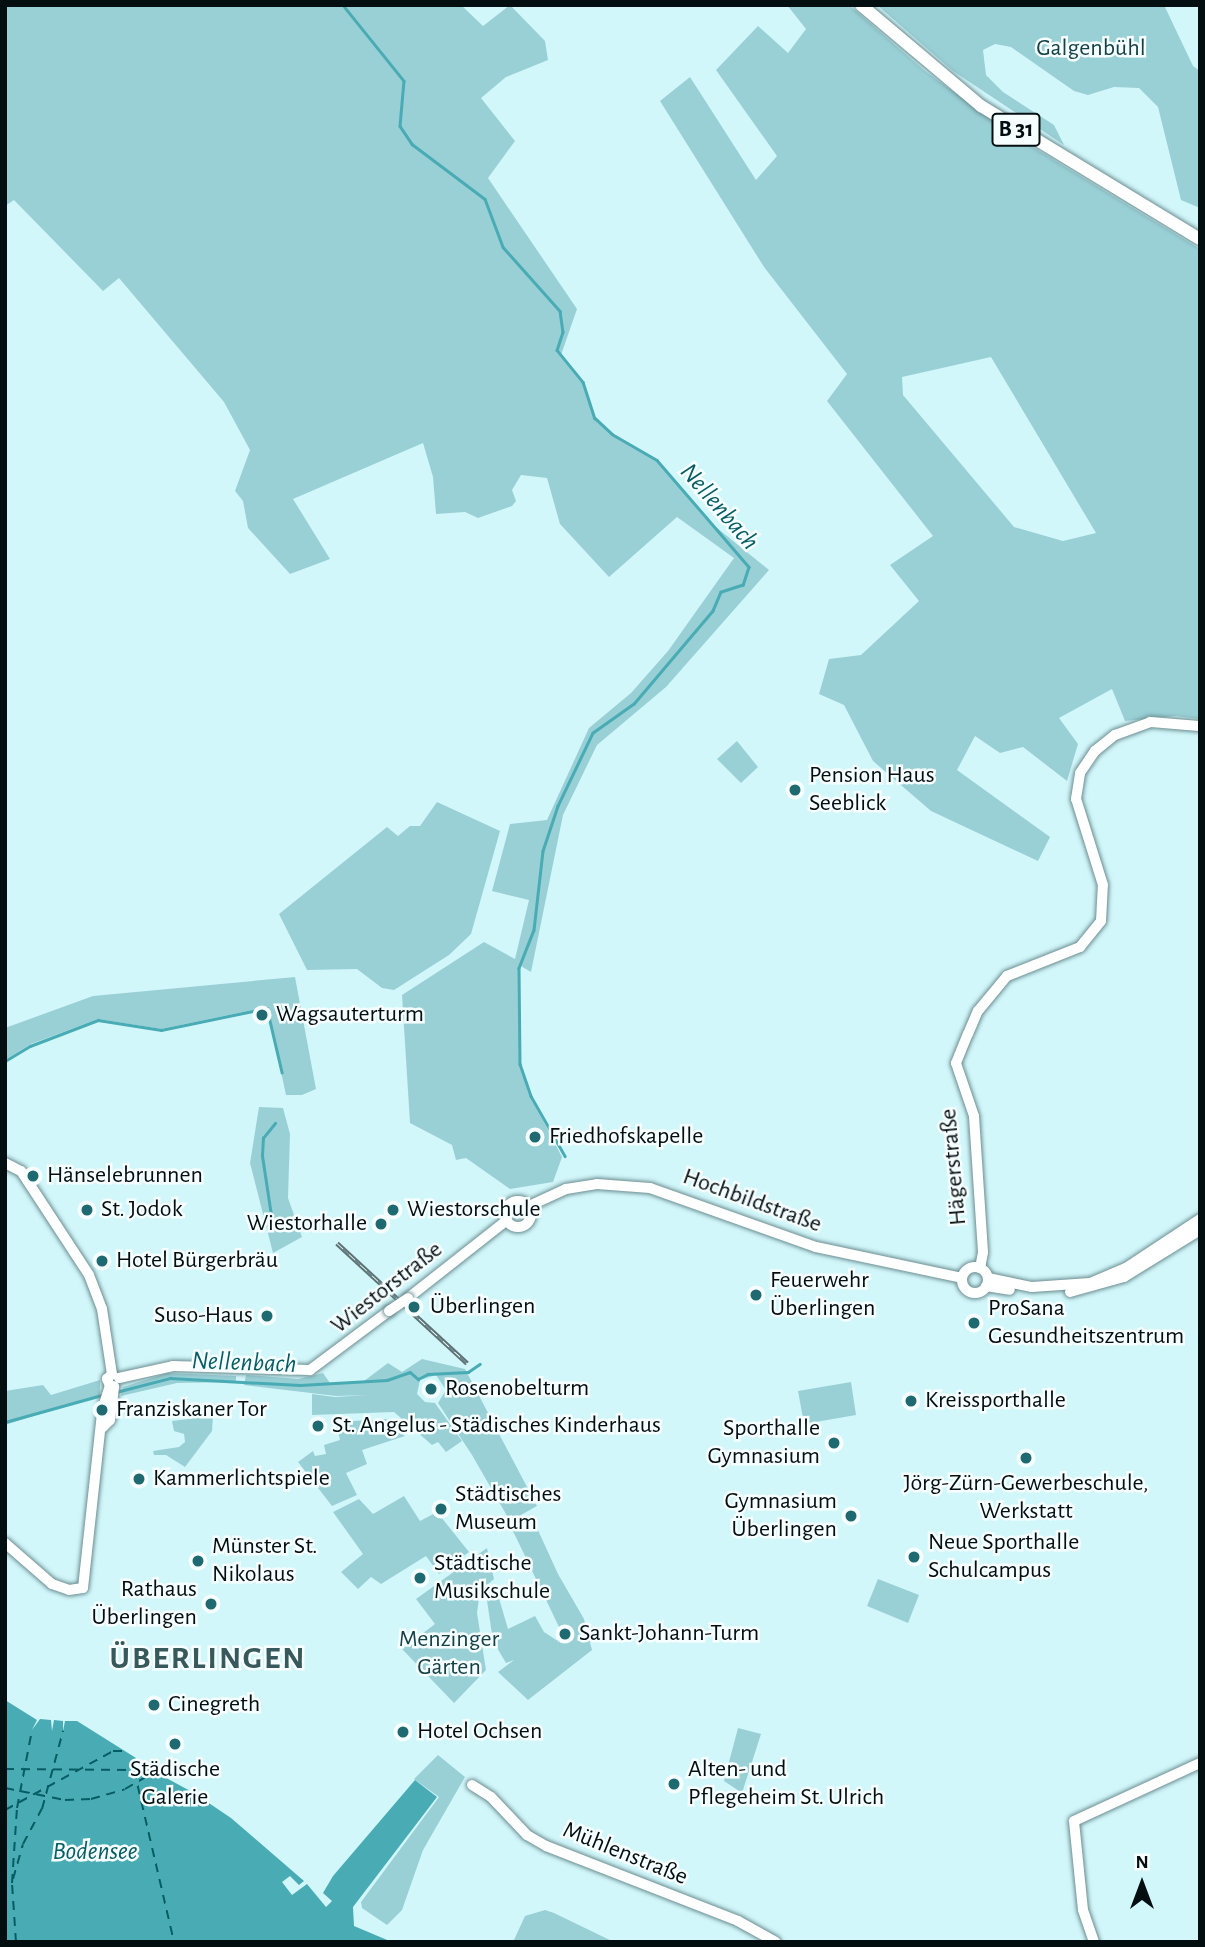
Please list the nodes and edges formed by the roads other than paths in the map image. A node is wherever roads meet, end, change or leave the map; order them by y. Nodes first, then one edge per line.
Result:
1 (861, 5) edge
2 (1200, 239) edge
3 (1200, 726) edge
4 (5, 1163) edge
5 (529, 1206) junction
6 (1200, 1219) edge
7 (506, 1221) junction
8 (1200, 1230) edge
9 (980, 1268) junction
10 (962, 1278) junction
11 (987, 1282) junction
12 (114, 1381) junction
13 (106, 1405) junction
14 (102, 1428) junction
15 (5, 1543) edge
16 (1200, 1763) edge
17 (472, 1785) dead end
18 (776, 1942) edge
19 (1094, 1942) edge

1 - 2 main road, B 31
3 - 9 street, Hägerstraße
4 - 12 street
5 - 7 street
5 - 7 street
5 - 10 street, Hochbildstraße
6 - 11 street
7 - 12 street, Wiestorstraße, bridge
8 - 11 street
9 - 10 street
9 - 11 street
10 - 11 street, Hochbildstraße
12 - 13 street
13 - 14 street
13 - 14 street
14 - 15 street
16 - 19 street
17 - 18 street, Mühlenstraße

